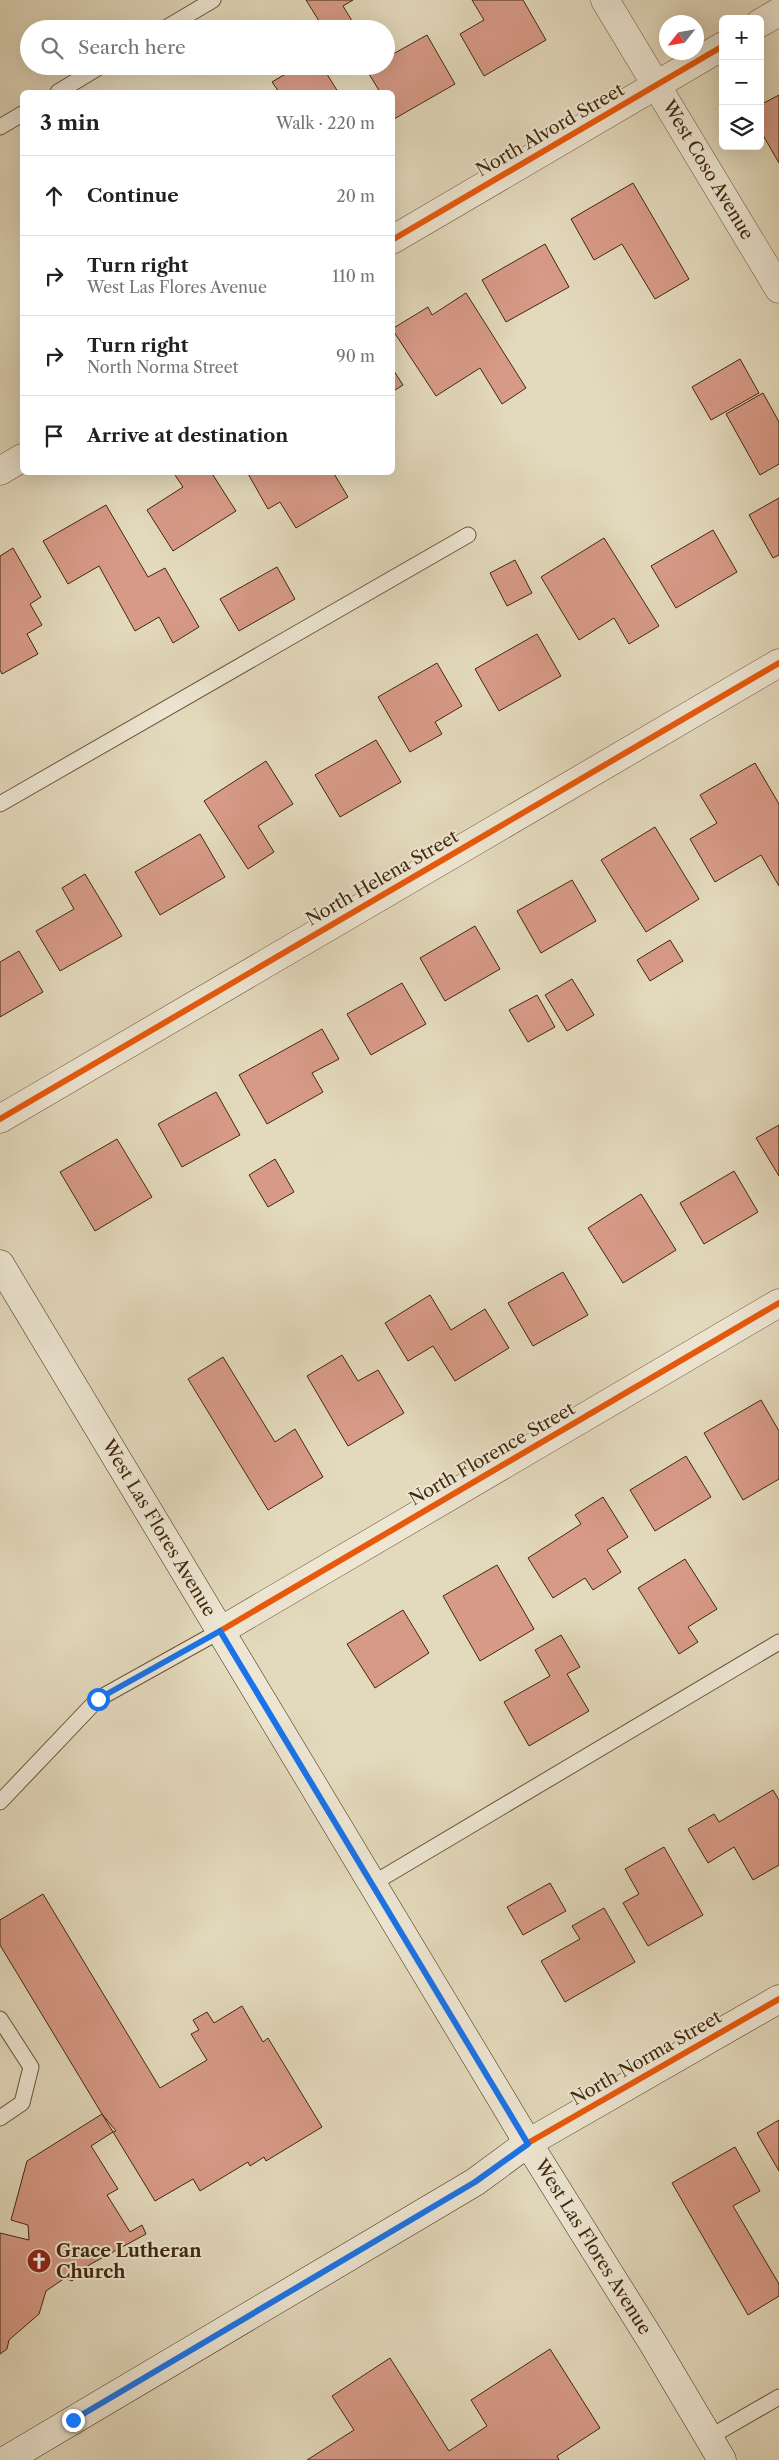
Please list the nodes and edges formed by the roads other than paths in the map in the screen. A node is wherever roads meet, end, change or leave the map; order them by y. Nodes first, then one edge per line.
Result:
1 (213, 0) edge
2 (605, 0) edge
3 (779, 12) edge
4 (179, 20) edge
5 (764, 21) edge
6 (719, 48) edge
7 (86, 75) edge
8 (656, 85) junction
9 (61, 90) edge
10 (20, 115) edge
11 (0, 127) edge
12 (395, 238) edge
13 (779, 289) edge
14 (20, 459) edge
15 (0, 471) edge
16 (468, 535) dead end
17 (779, 663) edge
18 (0, 804) edge
19 (0, 1119) edge
20 (0, 1264) edge
21 (779, 1303) edge
22 (220, 1631) junction
23 (779, 1642) edge
24 (0, 1802) edge
25 (372, 1884) junction
26 (779, 1999) edge
27 (0, 2019) edge
28 (0, 2118) edge
29 (528, 2144) junction
30 (779, 2397) edge
31 (715, 2449) edge
32 (6, 2460) edge

1 - 4 lane
2 - 8 street, West Coso Avenue
3 - 5 street
6 - 8 street, North Alvord Street
7 - 9 lane
8 - 12 street, North Alvord Street
8 - 13 street, West Coso Avenue
10 - 11 lane
14 - 15 street
16 - 18 lane
17 - 19 street, North Helena Street
20 - 22 street, West Las Flores Avenue
21 - 22 street, North Florence Street
22 - 24 lane
22 - 25 street, West Las Flores Avenue
23 - 25 lane
25 - 29 street, West Las Flores Avenue
26 - 29 street, North Norma Street
27 - 28 lane
29 - 31 street, West Las Flores Avenue
29 - 32 street, North Norma Street
30 - 31 lane

